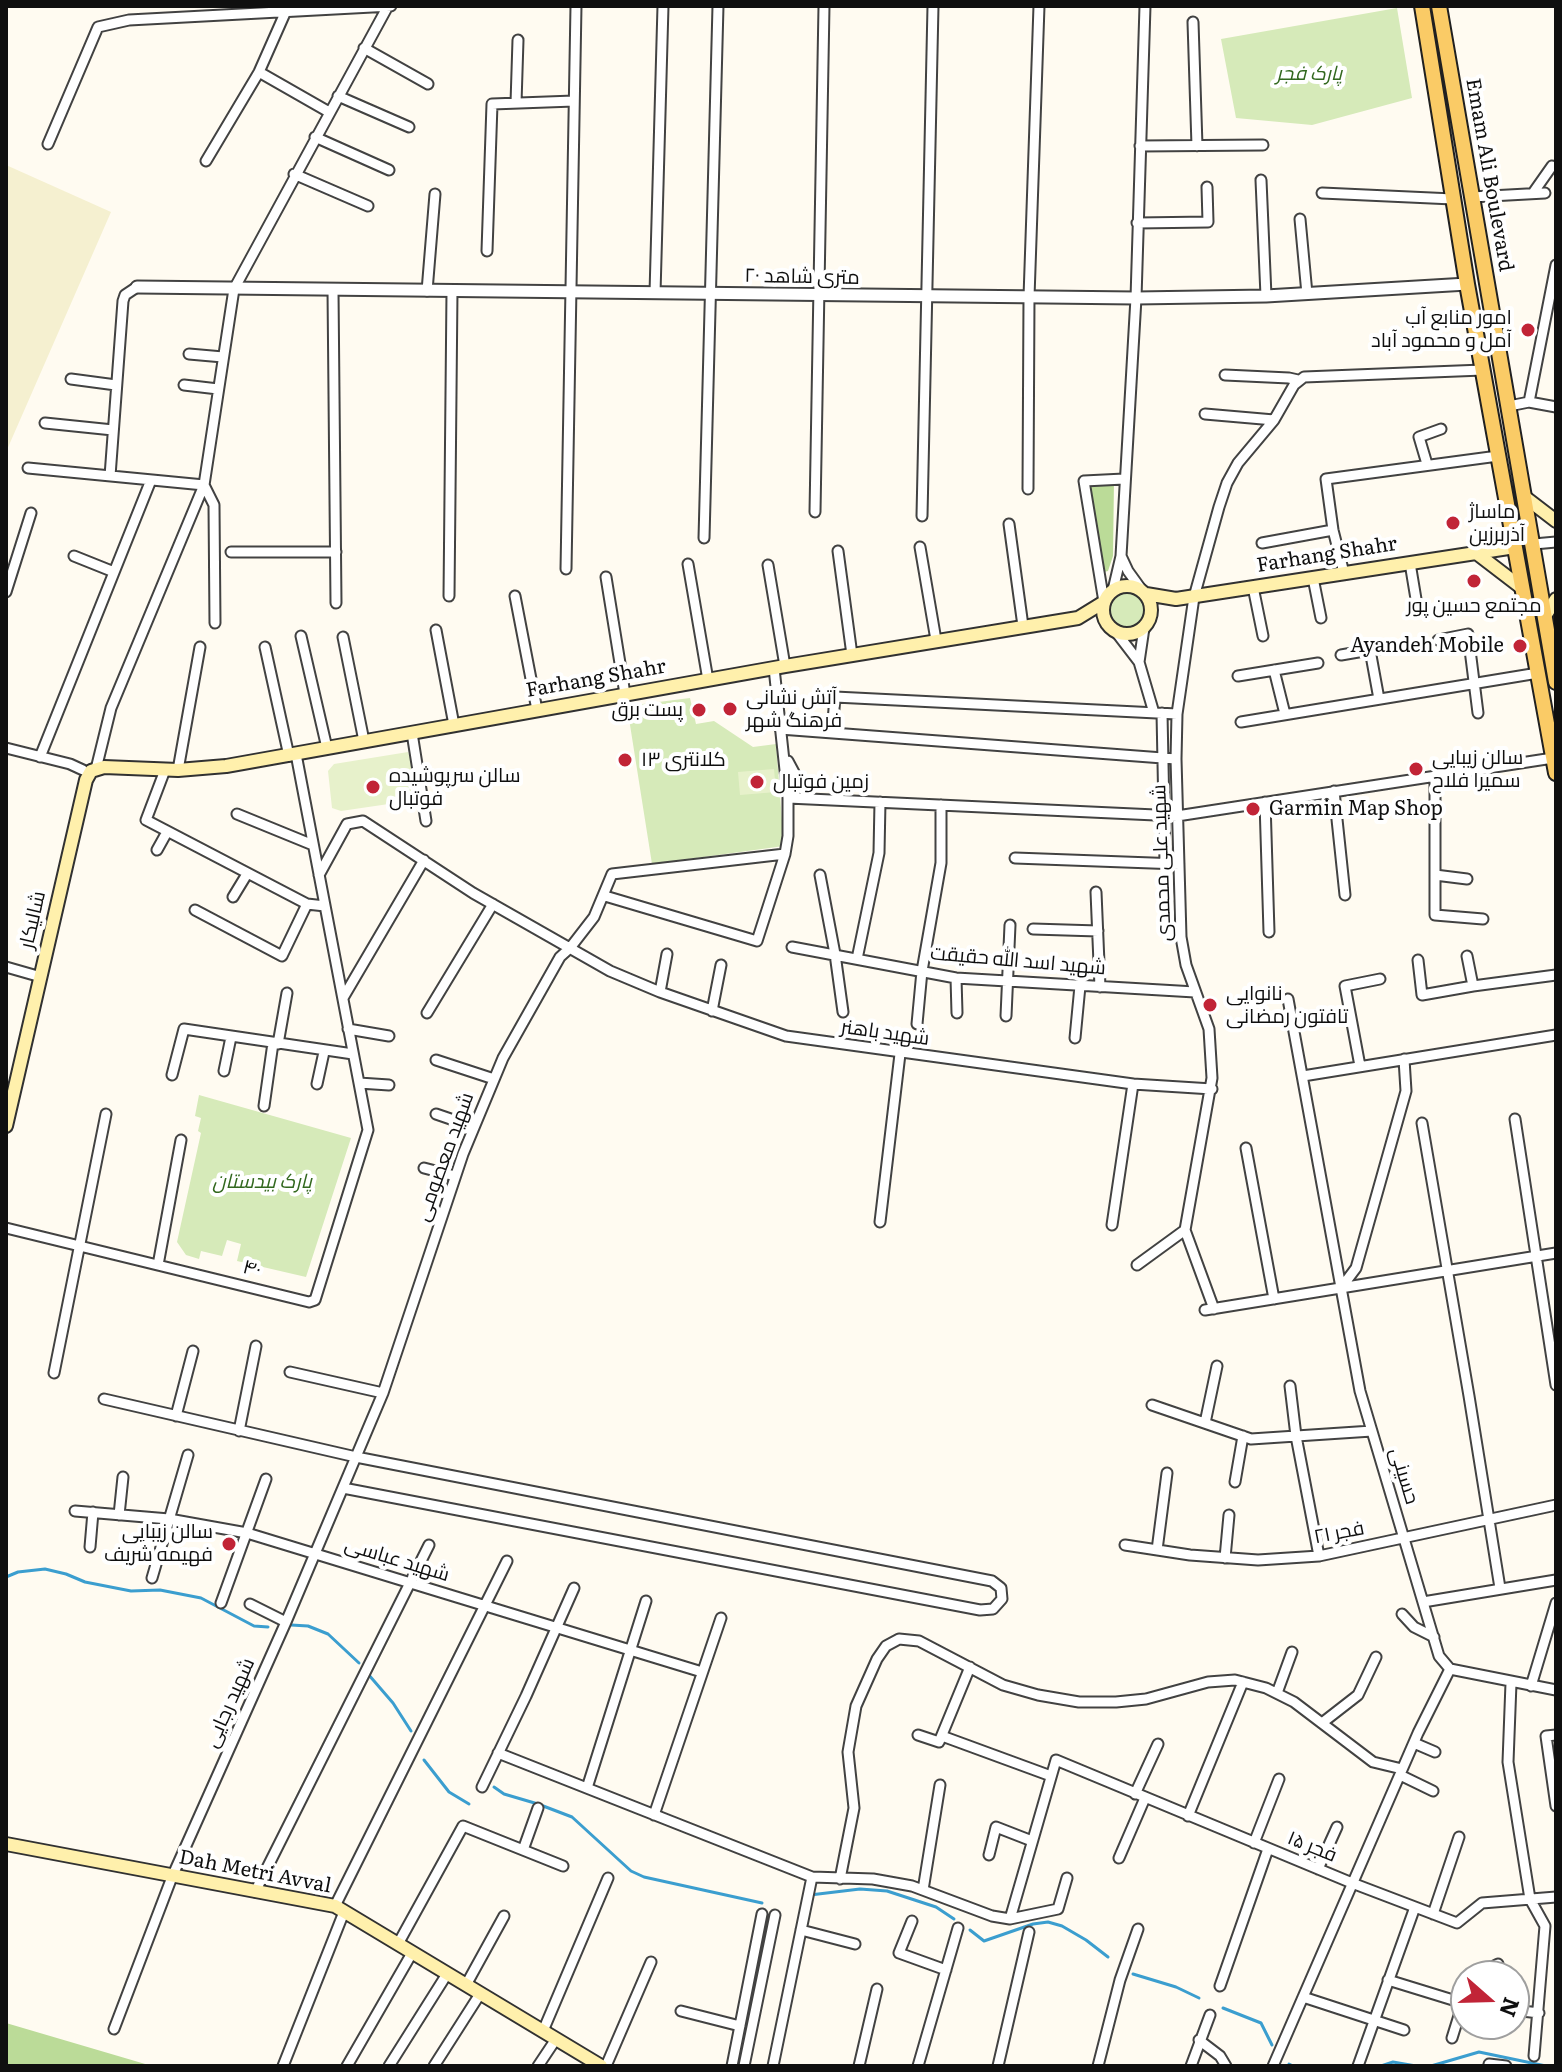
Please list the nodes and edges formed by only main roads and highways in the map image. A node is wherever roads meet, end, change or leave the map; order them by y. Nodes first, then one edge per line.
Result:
1 (1422, 6) edge
2 (1439, 6) edge
3 (1526, 498) junction
4 (1556, 521) edge
5 (1534, 544) junction
6 (1515, 547) junction
7 (1475, 552) junction
8 (1522, 588) junction
9 (1143, 592) junction
10 (1176, 599) junction
11 (1556, 599) edge
12 (1104, 602) junction
13 (1151, 615) junction
14 (1545, 616) junction
15 (1078, 618) junction
16 (1112, 628) junction
17 (1552, 641) edge
18 (1556, 682) edge
19 (90, 770) joint
20 (1556, 773) edge
21 (6, 1126) edge
22 (6, 1844) edge
23 (603, 2066) edge

1 - 6 main road, Emam Ali Boulevard
2 - 3 main road, Emam Ali Boulevard
3 - 4 main road
3 - 5 main road, Emam Ali Boulevard
5 - 6 main road
5 - 14 main road, Emam Ali Boulevard
6 - 7 main road, Farhang Shahr
6 - 8 main road, Emam Ali Boulevard
7 - 8 main road
7 - 10 main road, Farhang Shahr
8 - 20 main road, Emam Ali Boulevard
9 - 10 main road, Farhang Shahr
9 - 12 main road
9 - 13 main road
10 - 13 main road
11 - 14 main road
12 - 15 main road, Farhang Shahr
12 - 16 main road
13 - 16 main road
14 - 17 main road, Emam Ali Boulevard
15 - 16 main road
15 - 19 main road, Farhang Shahr
17 - 18 main road, Emam Ali Boulevard
19 - 21 main road, شالیکار
22 - 23 main road, Dah Metri Avval

